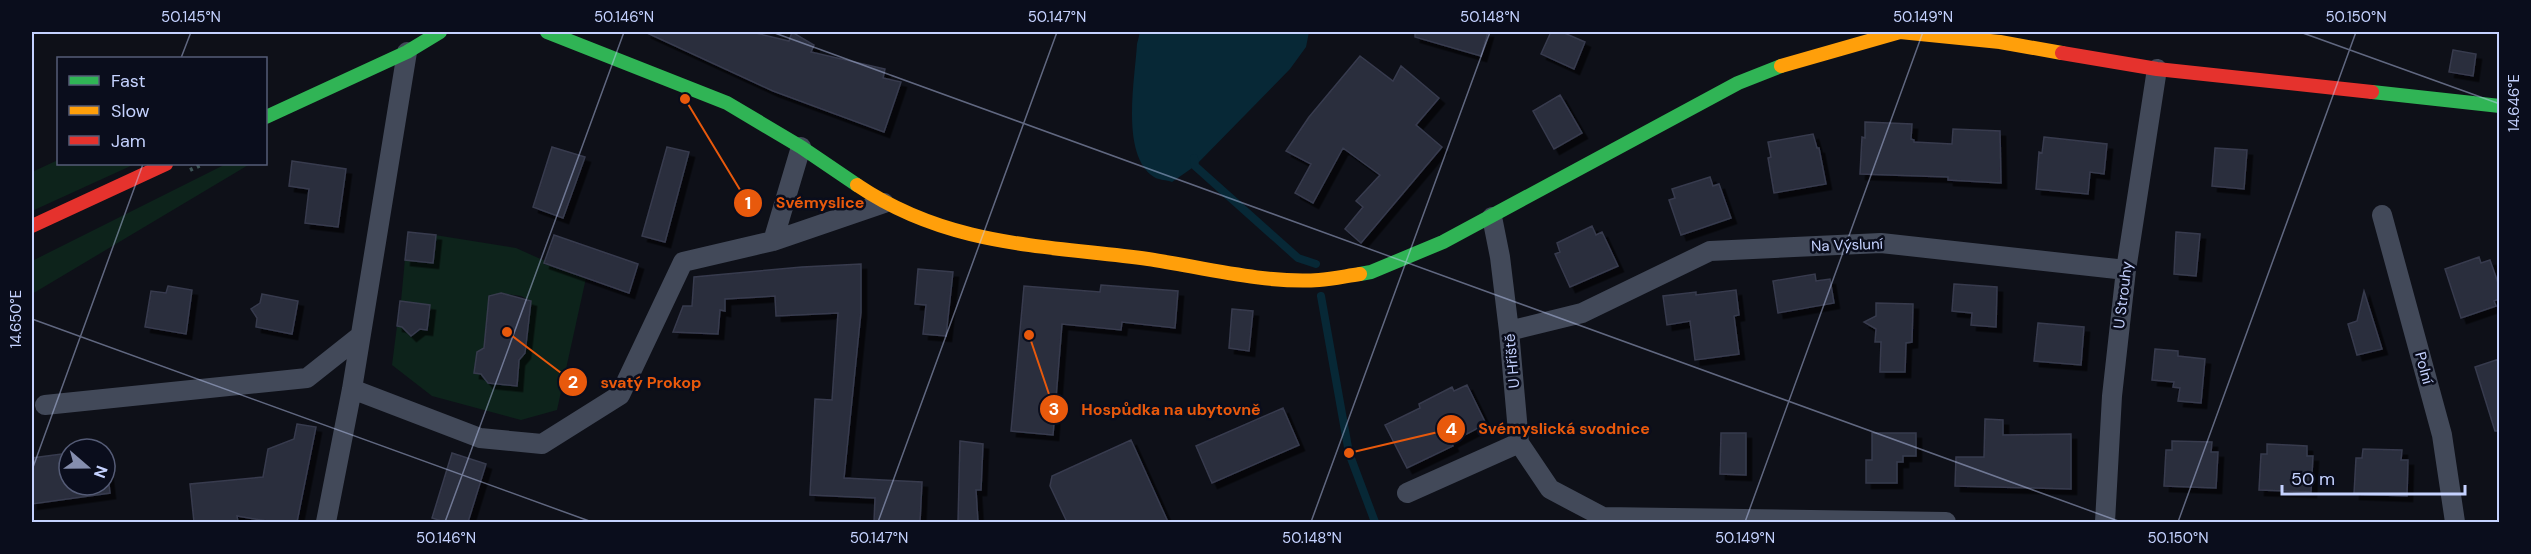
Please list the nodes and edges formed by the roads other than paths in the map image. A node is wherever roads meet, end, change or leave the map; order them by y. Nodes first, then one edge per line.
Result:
1 (440, 32) edge
2 (547, 32) edge
3 (407, 52) junction
4 (2157, 69) junction
5 (2499, 106) edge
6 (267, 117) edge
7 (801, 147) junction
8 (164, 165) edge
9 (884, 203) junction
10 (2382, 215) dead end
11 (1492, 217) junction
12 (32, 226) edge
13 (773, 241) junction
14 (2126, 270) junction
15 (1509, 332) junction
16 (360, 336) junction
17 (352, 389) junction
18 (45, 405) dead end
19 (1519, 443) junction
20 (1407, 494) dead end
21 (1670, 521) edge
22 (326, 522) edge
23 (1799, 522) edge
24 (1946, 522) edge
25 (2105, 522) edge
26 (2455, 522) edge

1 - 3 street
2 - 7 street
3 - 6 street
3 - 16 street
4 - 5 street
4 - 11 street
4 - 14 street, U Strouhy
7 - 9 street
7 - 13 street
8 - 12 street
9 - 11 street
9 - 13 street
10 - 26 street, Polní
11 - 15 street, U Hřiště
13 - 17 street
14 - 15 street, Na Výsluní
14 - 25 street, U Strouhy
15 - 19 street, U Hřiště
16 - 17 street
16 - 18 street
17 - 22 street
19 - 20 street
19 - 21 street, U Hřiště
21 - 23 street, U Hřiště
23 - 24 street, U Hřiště

